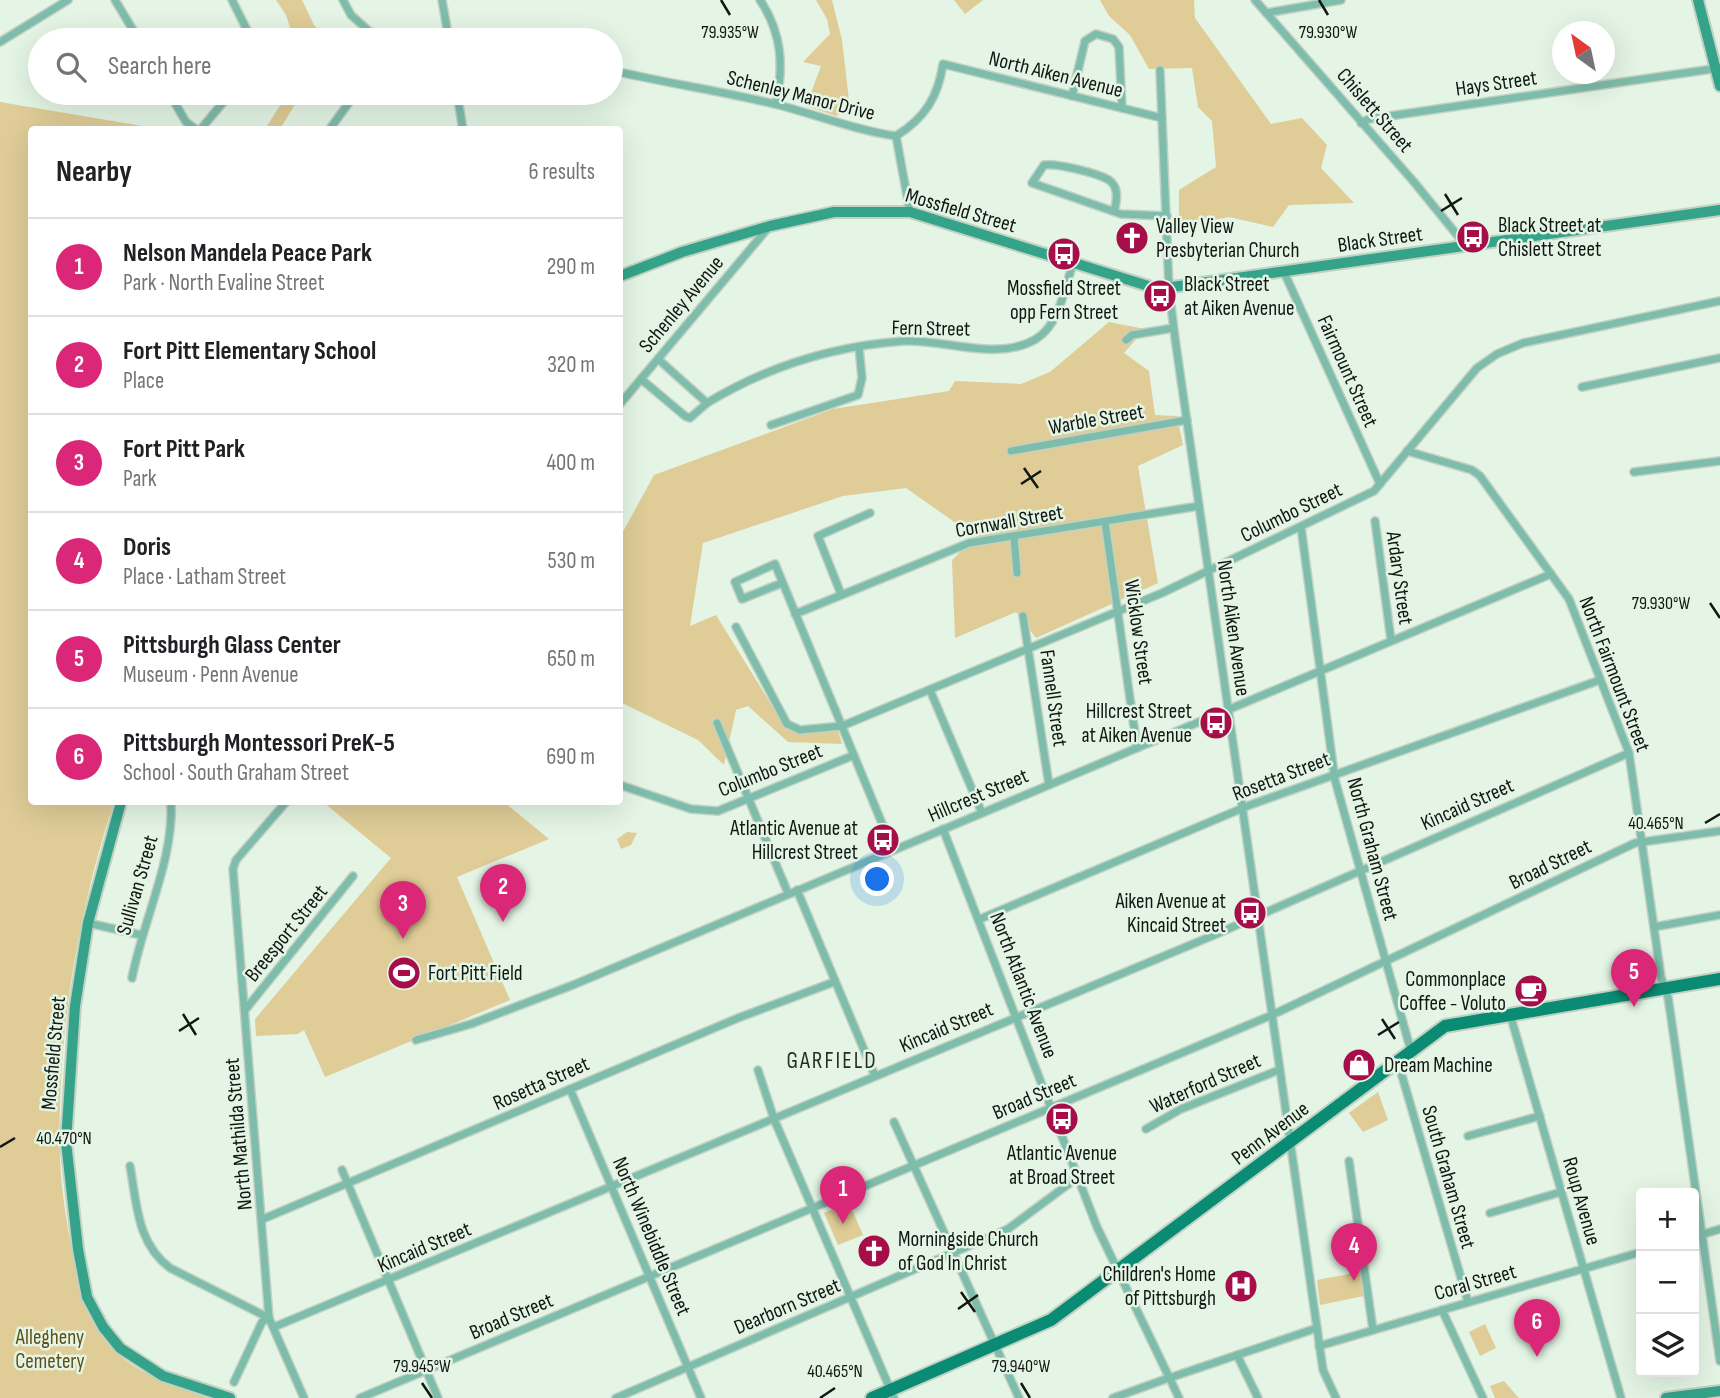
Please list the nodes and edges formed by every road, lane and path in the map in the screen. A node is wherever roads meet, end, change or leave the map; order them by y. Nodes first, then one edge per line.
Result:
1 (68, 0) edge
2 (232, 0) edge
3 (343, 0) edge
4 (442, 0) edge
5 (760, 0) edge
6 (1255, 0) edge
7 (1341, 0) edge
8 (1698, 0) edge
9 (115, 1) edge
10 (1266, 13) junction
11 (132, 28) edge
12 (246, 28) edge
13 (366, 28) edge
14 (447, 28) edge
15 (0, 42) edge
16 (943, 64) joint
17 (1718, 68) edge
18 (1160, 71) dead end
19 (623, 73) edge
20 (1720, 86) edge
21 (1072, 96) junction
22 (776, 104) junction
23 (176, 105) edge
24 (221, 105) edge
25 (347, 105) edge
26 (459, 105) edge
27 (1122, 108) junction
28 (1162, 118) junction
29 (1361, 123) junction
30 (192, 126) edge
31 (202, 126) edge
32 (332, 126) edge
33 (462, 126) edge
34 (896, 136) junction
35 (1720, 209) edge
36 (1114, 211) junction
37 (910, 212) junction
38 (1167, 216) junction
39 (770, 226) junction
40 (1466, 246) junction
41 (1073, 264) junction
42 (1284, 272) junction
43 (623, 275) edge
44 (1169, 289) junction
45 (1720, 301) edge
46 (1174, 328) junction
47 (1126, 341) dead end
48 (859, 348) junction
49 (1720, 358) edge
50 (657, 359) junction
51 (641, 379) junction
52 (1582, 387) dead end
53 (623, 400) edge
54 (707, 403) junction
55 (1187, 420) junction
56 (771, 425) dead end
57 (1011, 451) dead end
58 (1407, 451) junction
59 (1720, 461) edge
60 (1634, 472) dead end
61 (1380, 484) junction
62 (1199, 506) junction
63 (870, 513) dead end
64 (1375, 521) dead end
65 (1105, 522) junction
66 (1301, 527) junction
67 (1014, 537) junction
68 (1208, 572) junction
69 (1017, 573) dead end
70 (1551, 574) junction
71 (782, 583) junction
72 (841, 594) junction
73 (1118, 610) junction
74 (795, 614) junction
75 (1023, 616) dead end
76 (736, 627) dead end
77 (1391, 640) junction
78 (1029, 648) junction
79 (1321, 670) junction
80 (1600, 680) junction
81 (930, 690) junction
82 (1228, 710) junction
83 (717, 723) dead end
84 (842, 726) junction
85 (1138, 748) junction
86 (1629, 753) junction
87 (852, 756) junction
88 (1335, 774) junction
89 (1049, 785) junction
90 (623, 786) edge
91 (750, 800) junction
92 (120, 805) edge
93 (171, 805) edge
94 (283, 805) edge
95 (1243, 808) junction
96 (982, 813) junction
97 (943, 829) junction
98 (1720, 831) edge
99 (1643, 842) junction
100 (893, 850) junction
101 (1360, 870) junction
102 (354, 876) dead end
103 (797, 890) junction
104 (788, 893) junction
105 (1257, 915) junction
106 (1720, 915) edge
107 (980, 919) junction
108 (88, 923) junction
109 (1654, 927) junction
110 (141, 935) junction
111 (1386, 962) junction
112 (132, 978) dead end
113 (1720, 979) edge
114 (834, 982) junction
115 (1665, 988) junction
116 (244, 1011) junction
117 (1510, 1014) junction
118 (1272, 1015) junction
119 (1016, 1017) junction
120 (415, 1040) dead end
121 (1411, 1051) junction
122 (1398, 1062) junction
123 (758, 1070) dead end
124 (1279, 1070) junction
125 (875, 1076) junction
126 (570, 1088) junction
127 (1052, 1108) junction
128 (1540, 1116) junction
129 (774, 1119) junction
130 (894, 1122) dead end
131 (1146, 1129) dead end
132 (1468, 1136) dead end
133 (1290, 1141) junction
134 (1349, 1161) dead end
135 (914, 1166) junction
136 (130, 1167) dead end
137 (342, 1170) dead end
138 (1078, 1177) junction
139 (347, 1184) junction
140 (612, 1187) junction
141 (1692, 1188) edge
142 (1561, 1192) junction
143 (812, 1209) junction
144 (1490, 1213) dead end
145 (263, 1219) junction
146 (1720, 1229) edge
147 (1699, 1236) edge
148 (1699, 1242) edge
149 (952, 1252) junction
150 (1636, 1253) edge
151 (1583, 1269) junction
152 (1116, 1272) junction
153 (650, 1276) junction
154 (388, 1281) junction
155 (850, 1298) junction
156 (1468, 1302) junction
157 (1442, 1310) junction
158 (269, 1318) junction
159 (274, 1327) junction
160 (1317, 1328) junction
161 (1373, 1330) junction
162 (992, 1345) junction
163 (1319, 1346) junction
164 (1237, 1355) junction
165 (1720, 1361) edge
166 (688, 1368) junction
167 (427, 1370) junction
168 (1169, 1378) junction
169 (234, 1382) dead end
170 (1720, 1391) edge
171 (892, 1394) edge
172 (230, 1398) edge
173 (304, 1398) edge
174 (360, 1398) edge
175 (439, 1398) edge
176 (616, 1398) edge
177 (701, 1398) edge
178 (872, 1398) edge
179 (1019, 1398) edge
180 (1113, 1398) edge
181 (1180, 1398) edge
182 (1258, 1398) edge
183 (1336, 1398) edge
184 (1483, 1398) edge
185 (1621, 1398) edge
186 (1667, 1398) edge

1 - 15 street
2 - 12 street
3 - 13 street
4 - 14 street
5 - 22 street
6 - 10 street, Chislett Street
7 - 10 street
8 - 17 street
9 - 11 street
10 - 29 street, Chislett Street
16 - 21 street, North Aiken Avenue
16 - 34 street, Schenley Manor Drive
17 - 20 street
17 - 29 street, Hays Street
18 - 28 street, North Aiken Avenue
19 - 22 street, Schenley Manor Drive
21 - 27 street, North Aiken Avenue
21 - 27 street
22 - 34 street, Schenley Manor Drive
23 - 30 street
24 - 31 street
25 - 32 street
26 - 33 street
27 - 28 street, North Aiken Avenue
28 - 38 street, North Aiken Avenue
29 - 40 street, Chislett Street
34 - 37 street
35 - 40 street, Black Street
36 - 36 street
36 - 38 street
37 - 39 street, Mossfield Street
37 - 41 street, Mossfield Street
38 - 44 street, North Aiken Avenue
39 - 43 street, Mossfield Street
39 - 50 street, Schenley Avenue
40 - 42 street, Black Street
41 - 44 street, Mossfield Street
41 - 48 street, Fern Street
42 - 44 street, Black Street
42 - 61 street, Fairmount Street
44 - 46 street, North Aiken Avenue
45 - 58 street, Columbo Street
46 - 47 street
46 - 55 street, North Aiken Avenue
48 - 54 street, Fern Street
48 - 56 street
49 - 52 street
50 - 51 street, Schenley Avenue
50 - 54 street
51 - 53 street, Schenley Avenue
51 - 54 street, Fern Street
55 - 57 street, Warble Street
55 - 62 street, North Aiken Avenue
58 - 61 street, Columbo Street
58 - 70 street, North Fairmount Street
59 - 60 street
61 - 66 street, Columbo Street
62 - 65 street, Cornwall Street
62 - 68 street, North Aiken Avenue
63 - 72 street
64 - 77 street, Ardary Street
65 - 67 street, Cornwall Street
65 - 73 street, Wicklow Street
66 - 68 street, Columbo Street
66 - 79 street, North Graham Street
67 - 69 street
67 - 72 street, Cornwall Street
68 - 73 street, Columbo Street
68 - 82 street, North Aiken Avenue
70 - 77 street, Hillcrest Street
70 - 80 street, North Fairmount Street
71 - 71 street
71 - 74 street
72 - 74 street, Cornwall Street
73 - 78 street, Columbo Street
73 - 85 street, Wicklow Street
74 - 84 street
75 - 78 street, Fannell Street
76 - 84 street, Columbo Street
77 - 79 street, Hillcrest Street
78 - 81 street, Columbo Street
78 - 89 street, Fannell Street
79 - 82 street, Hillcrest Street
79 - 88 street, North Graham Street
80 - 86 street, North Fairmount Street
80 - 88 street, Rosetta Street
81 - 84 street, Columbo Street
81 - 96 street
82 - 85 street, Hillcrest Street
82 - 95 street, North Aiken Avenue
83 - 91 street
84 - 87 street
85 - 89 street, Hillcrest Street
86 - 99 street, North Fairmount Street
86 - 101 street, Kincaid Street
87 - 91 street, Columbo Street
87 - 100 street
88 - 95 street, Rosetta Street
88 - 101 street, North Graham Street
89 - 96 street, Hillcrest Street
90 - 91 street, Columbo Street
91 - 104 street
92 - 108 street, Mossfield Street
93 - 110 street, Sullivan Street
94 - 116 street, North Mathilda Street
95 - 105 street, North Aiken Avenue
95 - 107 street, Rosetta Street
96 - 97 street, Hillcrest Street
97 - 100 street, Hillcrest Street
97 - 107 street, North Atlantic Avenue
98 - 99 street, Broad Street
99 - 109 street, North Fairmount Street
99 - 111 street, Broad Street
100 - 103 street, Hillcrest Street
101 - 105 street, Kincaid Street
101 - 111 street, North Graham Street
102 - 116 street, Breesport Street
103 - 104 street, Hillcrest Street
103 - 114 street
104 - 120 street, Hillcrest Street
105 - 118 street, North Aiken Avenue
105 - 119 street, Kincaid Street
106 - 109 street
107 - 119 street, North Atlantic Avenue
108 - 110 street
108 - 172 street, Mossfield Street
109 - 115 street, North Fairmount Street
110 - 112 street, Sullivan Street
111 - 118 street, Broad Street
111 - 121 street, North Graham Street
113 - 115 main road, Penn Avenue
114 - 125 street
114 - 126 street, Rosetta Street
115 - 117 main road, Penn Avenue
115 - 141 street, North Fairmount Street
116 - 145 street, North Mathilda Street
117 - 121 main road, Penn Avenue
117 - 128 street, Roup Avenue
118 - 124 street, North Aiken Avenue
118 - 127 street, Broad Street
119 - 125 street, Kincaid Street
119 - 127 street, North Atlantic Avenue
121 - 122 main road, Penn Avenue
122 - 133 main road, Penn Avenue
122 - 156 street, South Graham Street
123 - 129 street
124 - 131 street, Waterford Street
124 - 133 street, North Aiken Avenue
125 - 129 street, Kincaid Street
126 - 139 street, Rosetta Street
126 - 140 street, North Winebiddle Street
127 - 135 street, Broad Street
127 - 138 street, North Atlantic Avenue
128 - 132 street
128 - 142 street, Roup Avenue
129 - 140 street, Kincaid Street
129 - 143 street
130 - 135 street
133 - 152 main road, Penn Avenue
133 - 160 street, North Aiken Avenue
134 - 161 street
135 - 143 street, Broad Street
135 - 149 street
136 - 158 street
137 - 139 street
138 - 149 street, Dearborn Street
138 - 152 street, North Atlantic Avenue
139 - 145 street, Rosetta Street
139 - 154 street
140 - 153 street, North Winebiddle Street
140 - 154 street, Kincaid Street
142 - 144 street
142 - 151 street, Roup Avenue
143 - 153 street, Broad Street
143 - 155 street
145 - 158 street, North Mathilda Street
146 - 147 street
148 - 165 street, North Fairmount Street
149 - 155 street, Dearborn Street
149 - 162 street
150 - 151 street, Coral Street
151 - 156 street, Coral Street
151 - 185 street, Roup Avenue
152 - 162 main road, Penn Avenue
152 - 168 street, North Atlantic Avenue
153 - 166 street, North Winebiddle Street
153 - 167 street, Broad Street
154 - 159 street, Kincaid Street
154 - 167 street
155 - 166 street, Dearborn Street
155 - 171 street
156 - 157 street, Coral Street
157 - 161 street, Coral Street
157 - 184 street
158 - 159 street, North Mathilda Street
158 - 169 street
159 - 173 street, North Mathilda Street
160 - 163 street, North Aiken Avenue
160 - 164 street
161 - 163 street, Coral Street
162 - 171 main road, Penn Avenue
162 - 179 street
163 - 183 street, North Aiken Avenue
164 - 168 street
164 - 182 street
166 - 176 street, Dearborn Street
166 - 177 street, North Winebiddle Street
167 - 174 street, Broad Street
167 - 175 street
168 - 180 street
168 - 181 street, North Atlantic Avenue
170 - 186 street
171 - 178 main road, Penn Avenue

